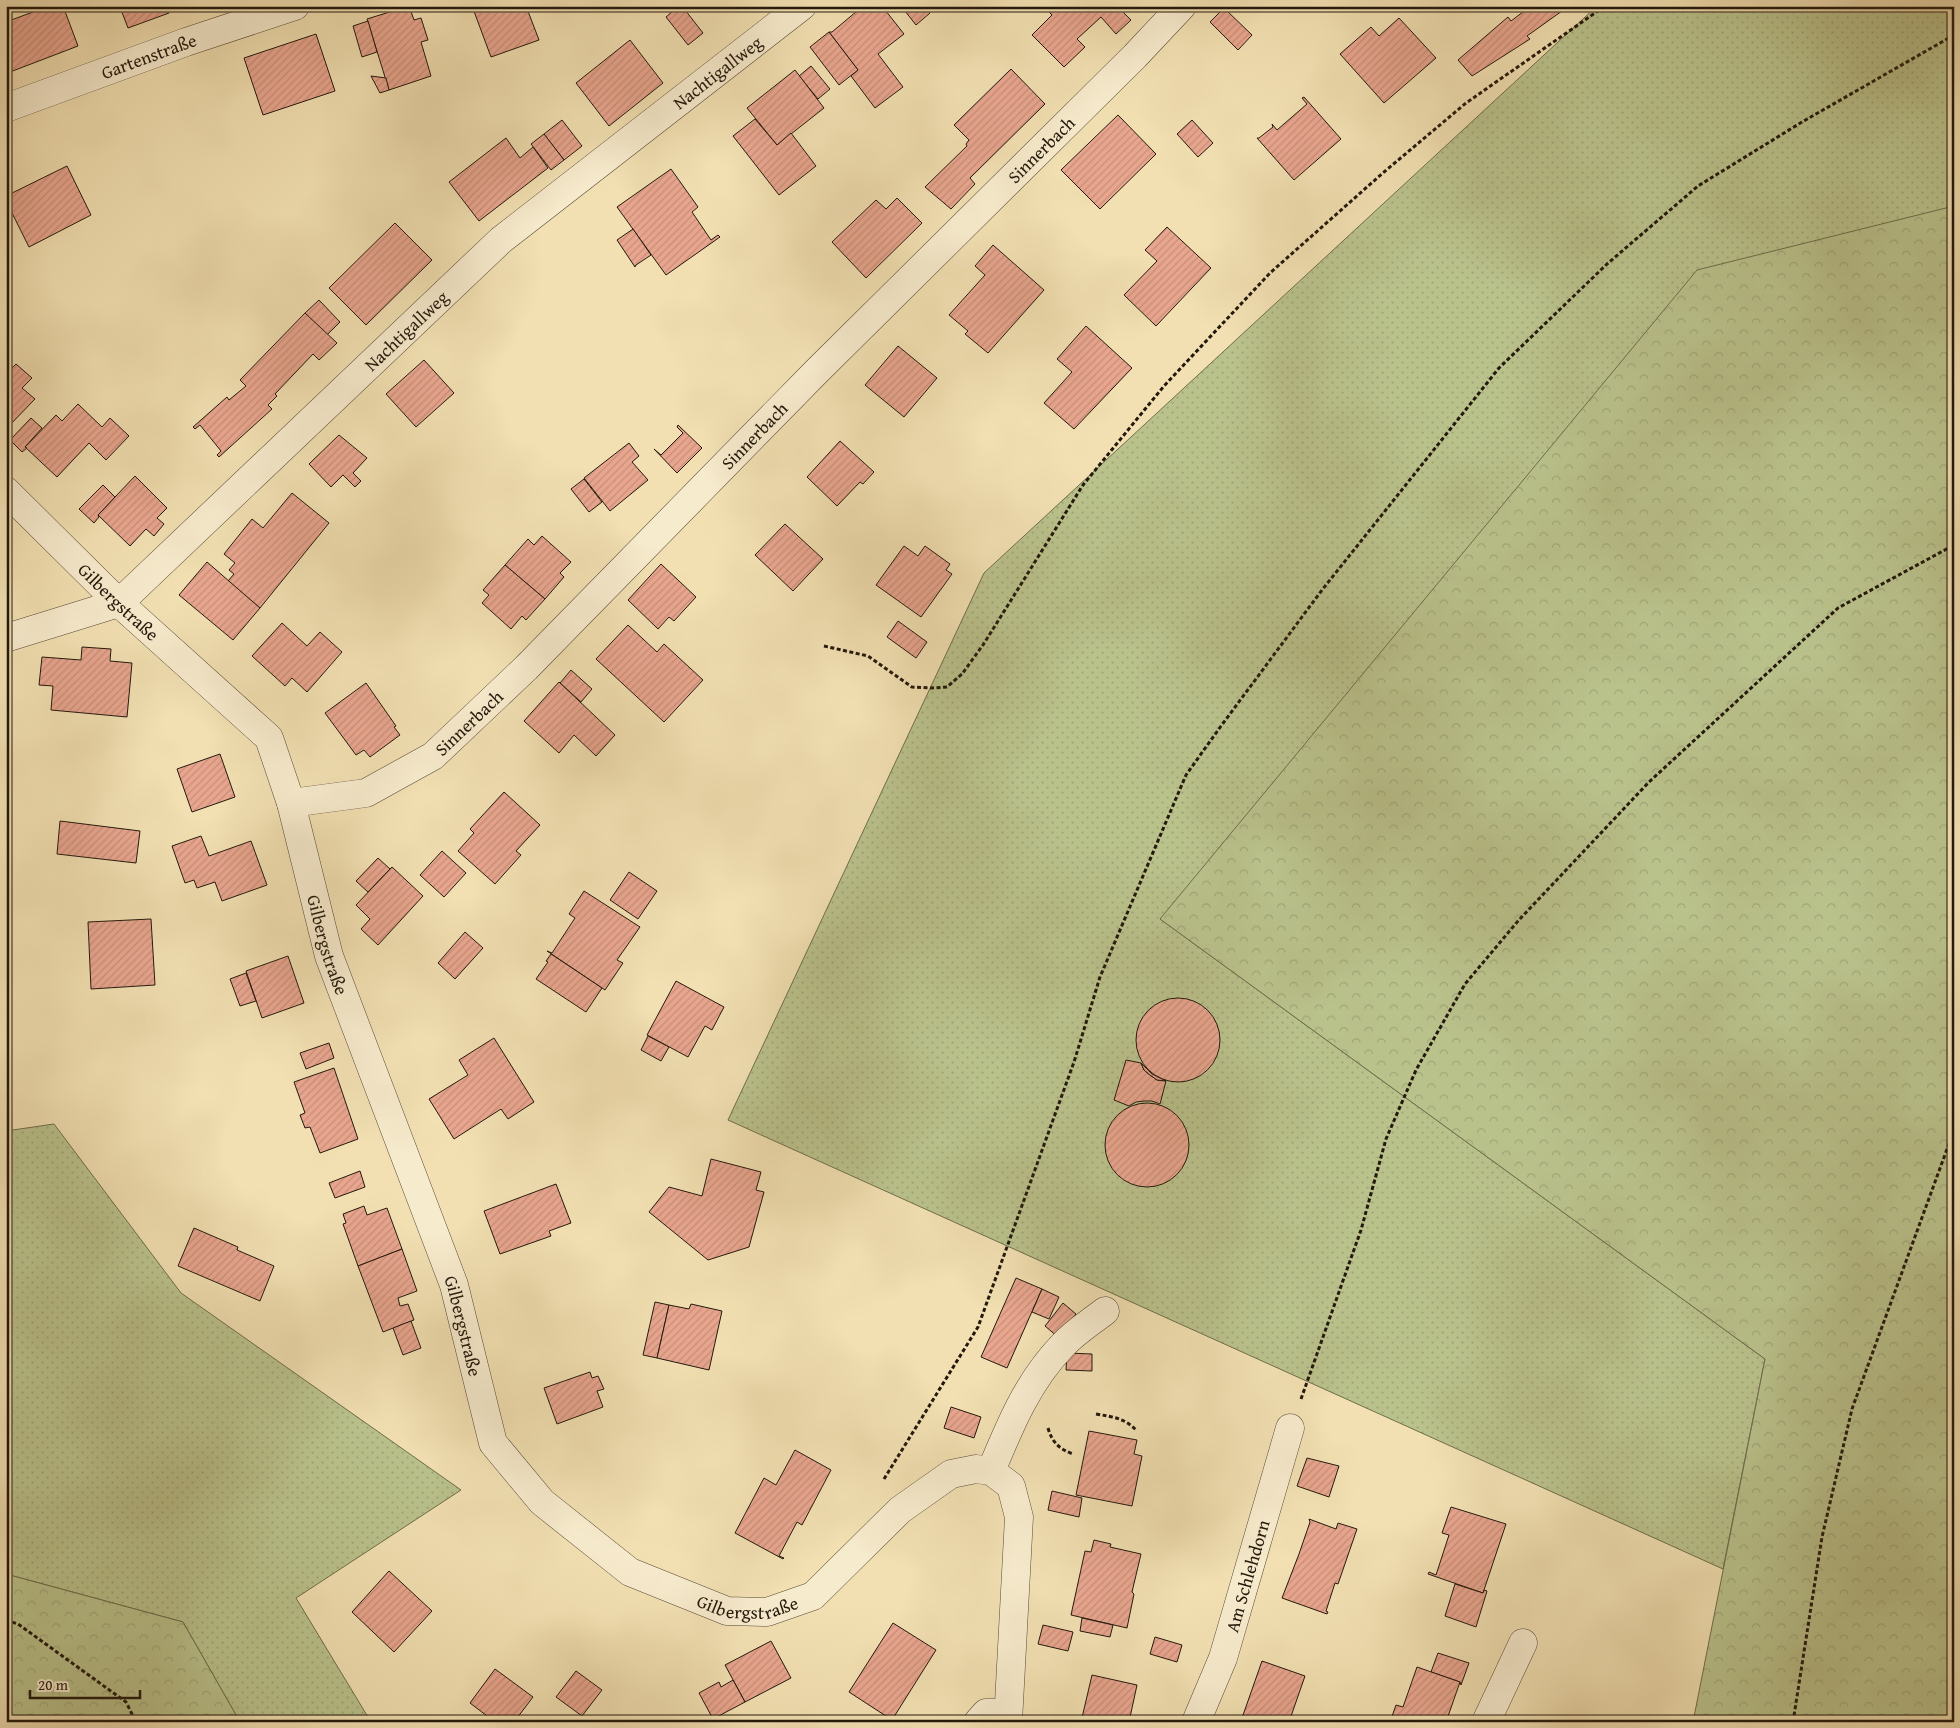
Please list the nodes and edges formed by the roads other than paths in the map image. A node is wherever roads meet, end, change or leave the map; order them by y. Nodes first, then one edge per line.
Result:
1 (294, 6) edge
2 (802, 6) edge
3 (1182, 6) edge
4 (6, 108) edge
5 (6, 491) edge
6 (119, 603) junction
7 (6, 638) edge
8 (291, 803) junction
9 (1106, 1311) dead end
10 (1290, 1428) road end
11 (991, 1471) junction
12 (1523, 1643) dead end
13 (1008, 1717) edge
14 (978, 1722) edge
15 (1196, 1722) edge
16 (1486, 1722) edge

1 - 4 street, Gartenstraße
2 - 6 street, Nachtigallweg
3 - 8 street, Sinnerbach
5 - 6 street, Gilbergstraße
6 - 7 street, Nachtigallweg
6 - 8 street, Gilbergstraße
8 - 11 street, Gilbergstraße
9 - 11 street
10 - 15 street, Am Schlehdorn
11 - 13 street
12 - 16 street
13 - 14 street

